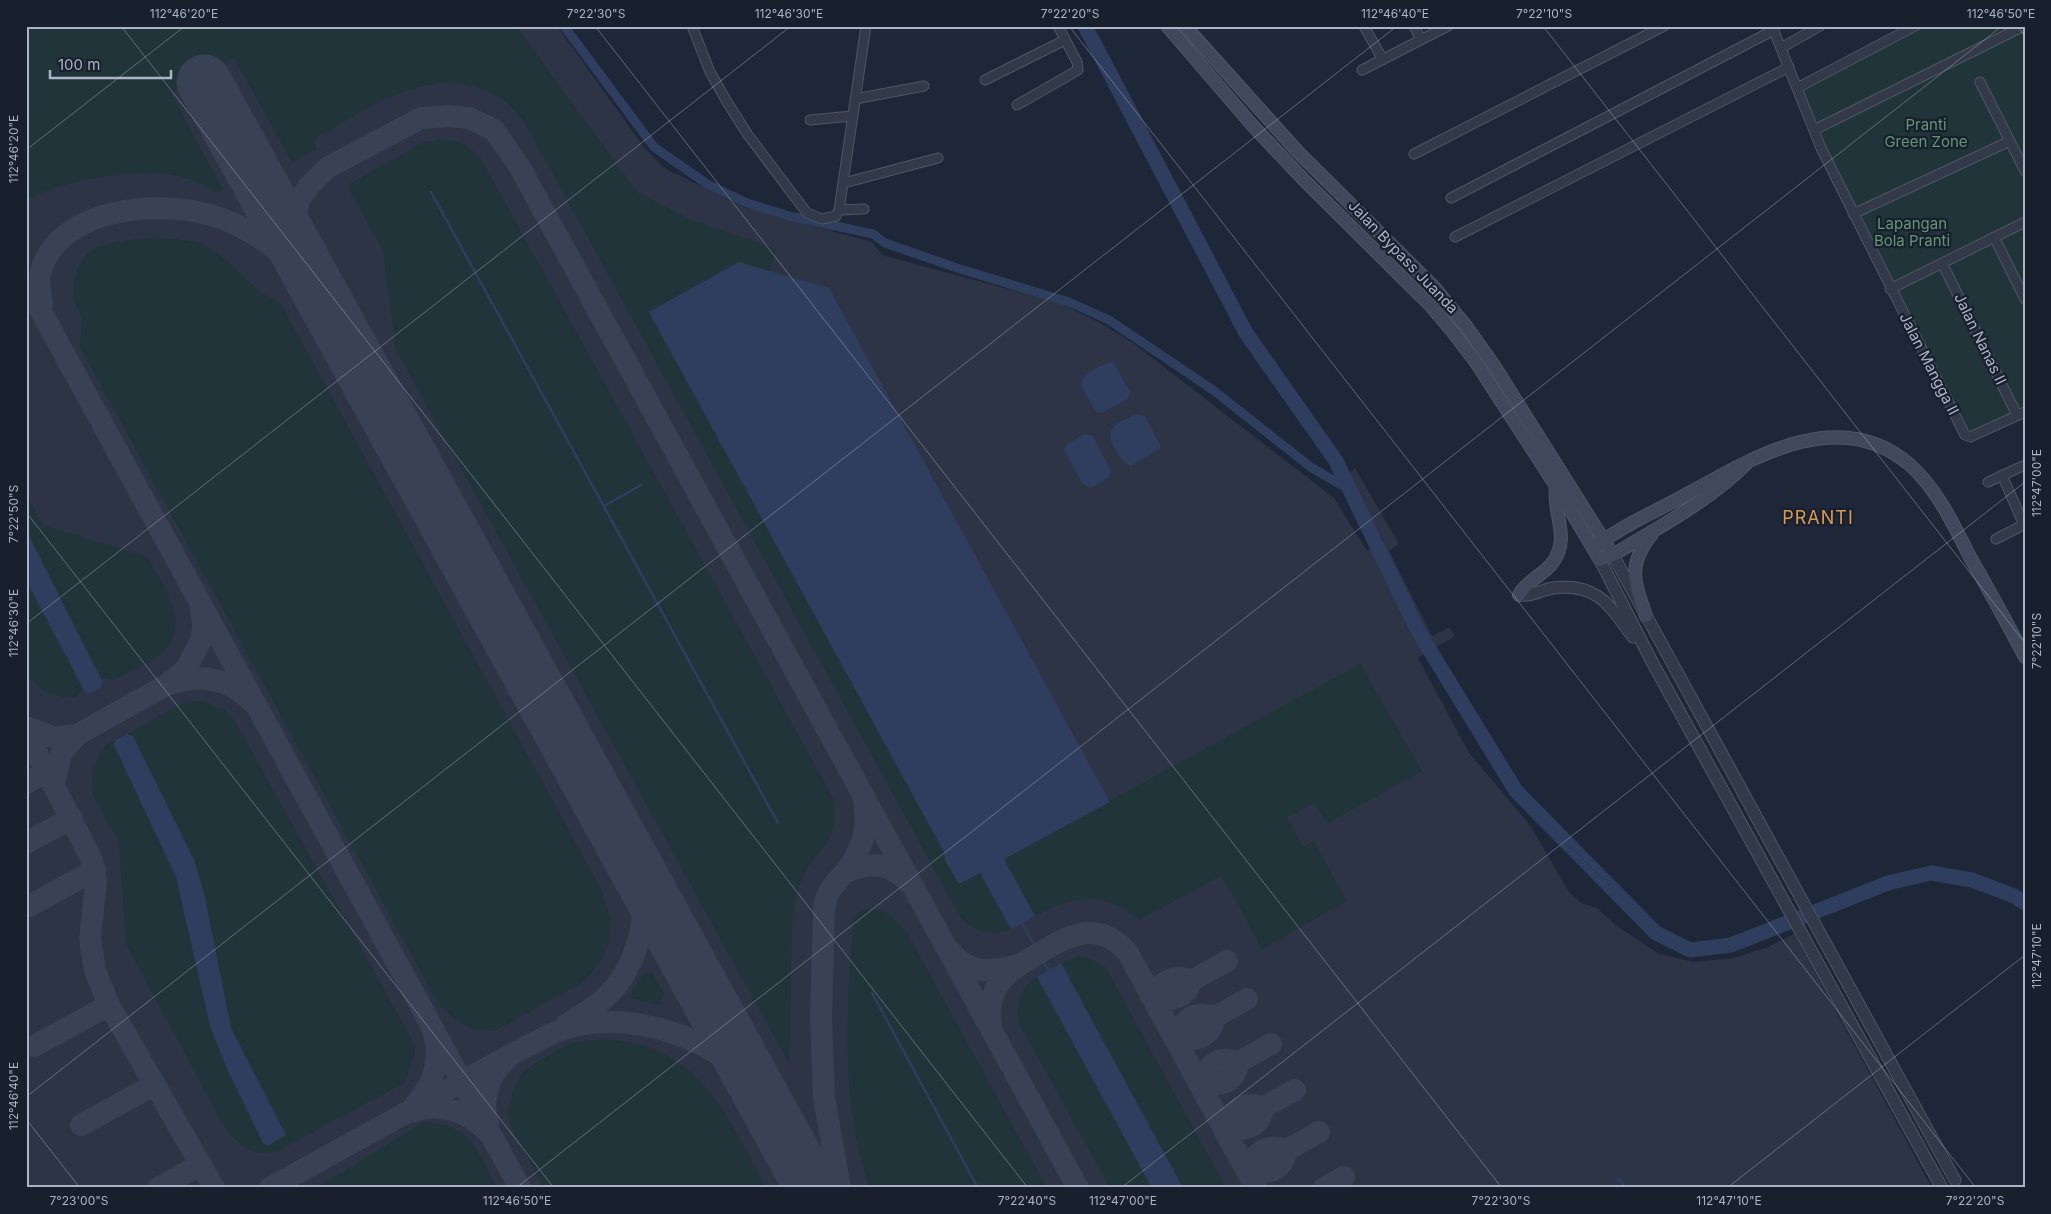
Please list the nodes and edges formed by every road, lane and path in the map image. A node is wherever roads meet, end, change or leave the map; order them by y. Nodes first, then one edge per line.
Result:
1 (692, 26) edge
2 (866, 26) edge
3 (1058, 26) edge
4 (1167, 26) edge
5 (1185, 26) edge
6 (1364, 26) edge
7 (1414, 26) edge
8 (1448, 26) edge
9 (1664, 26) edge
10 (1820, 26) edge
11 (1915, 26) edge
12 (2024, 26) edge
13 (1773, 28) edge
14 (1065, 40) junction
15 (1421, 40) junction
16 (1781, 48) junction
17 (1383, 60) junction
18 (1789, 67) junction
19 (1362, 70) dead end
20 (985, 80) dead end
21 (1980, 82) dead end
22 (924, 86) dead end
23 (1797, 88) junction
24 (855, 99) junction
25 (1017, 105) dead end
26 (852, 116) junction
27 (810, 120) dead end
28 (1814, 130) junction
29 (2010, 141) junction
30 (1414, 154) dead end
31 (938, 158) dead end
32 (2025, 171) edge
33 (844, 184) junction
34 (1451, 198) dead end
35 (864, 209) dead end
36 (839, 210) junction
37 (1853, 214) junction
38 (2025, 222) edge
39 (1454, 237) dead end
40 (1994, 237) junction
41 (1942, 263) junction
42 (1890, 289) junction
43 (2025, 299) edge
44 (2021, 414) edge
45 (1747, 463) junction
46 (2025, 464) edge
47 (2002, 475) junction
48 (1988, 482) dead end
49 (1556, 486) junction
50 (2024, 525) edge
51 (1657, 528) junction
52 (1996, 539) dead end
53 (1604, 540) junction
54 (1593, 548) junction
55 (1613, 555) junction
56 (1600, 560) junction
57 (1519, 595) joint
58 (1646, 616) junction
59 (2025, 657) edge
60 (1651, 660) junction
61 (1955, 1180) dead end
62 (1942, 1188) edge

1 - 36 street
2 - 24 street
3 - 14 street
4 - 49 main road, Jalan Bypass Juanda
5 - 53 main road, Jalan Bypass Juanda
6 - 17 street
7 - 15 street
8 - 15 street
9 - 30 street
10 - 16 street
11 - 23 street
12 - 28 street
13 - 16 street, Jalan Mangga II
13 - 34 street
14 - 20 street
14 - 25 street
15 - 17 street
16 - 18 street, Jalan Mangga II
17 - 19 street
18 - 23 street, Jalan Mangga II
18 - 39 street
21 - 29 street
22 - 24 street
23 - 28 street, Jalan Mangga II
24 - 26 street
26 - 27 street
26 - 33 street
28 - 37 street, Jalan Mangga II
29 - 32 street
29 - 37 street
31 - 33 street
33 - 36 street
35 - 36 street
37 - 42 street, Jalan Mangga II
38 - 40 street
40 - 41 street
40 - 43 street
41 - 42 street
41 - 44 street, Jalan Nanas II
42 - 44 street, Jalan Mangga II
45 - 51 main road
45 - 53 main road
45 - 59 main road
46 - 47 street
47 - 48 street
47 - 50 street
49 - 54 main road, Jalan Bypass Juanda
49 - 57 main road
50 - 52 street
51 - 55 main road
51 - 58 main road
53 - 54 main road
53 - 55 main road, Jalan Bypass Juanda
54 - 56 main road, Jalan Bypass Juanda
55 - 56 main road
55 - 58 street
56 - 60 street
57 - 60 street
58 - 61 street
60 - 62 street

